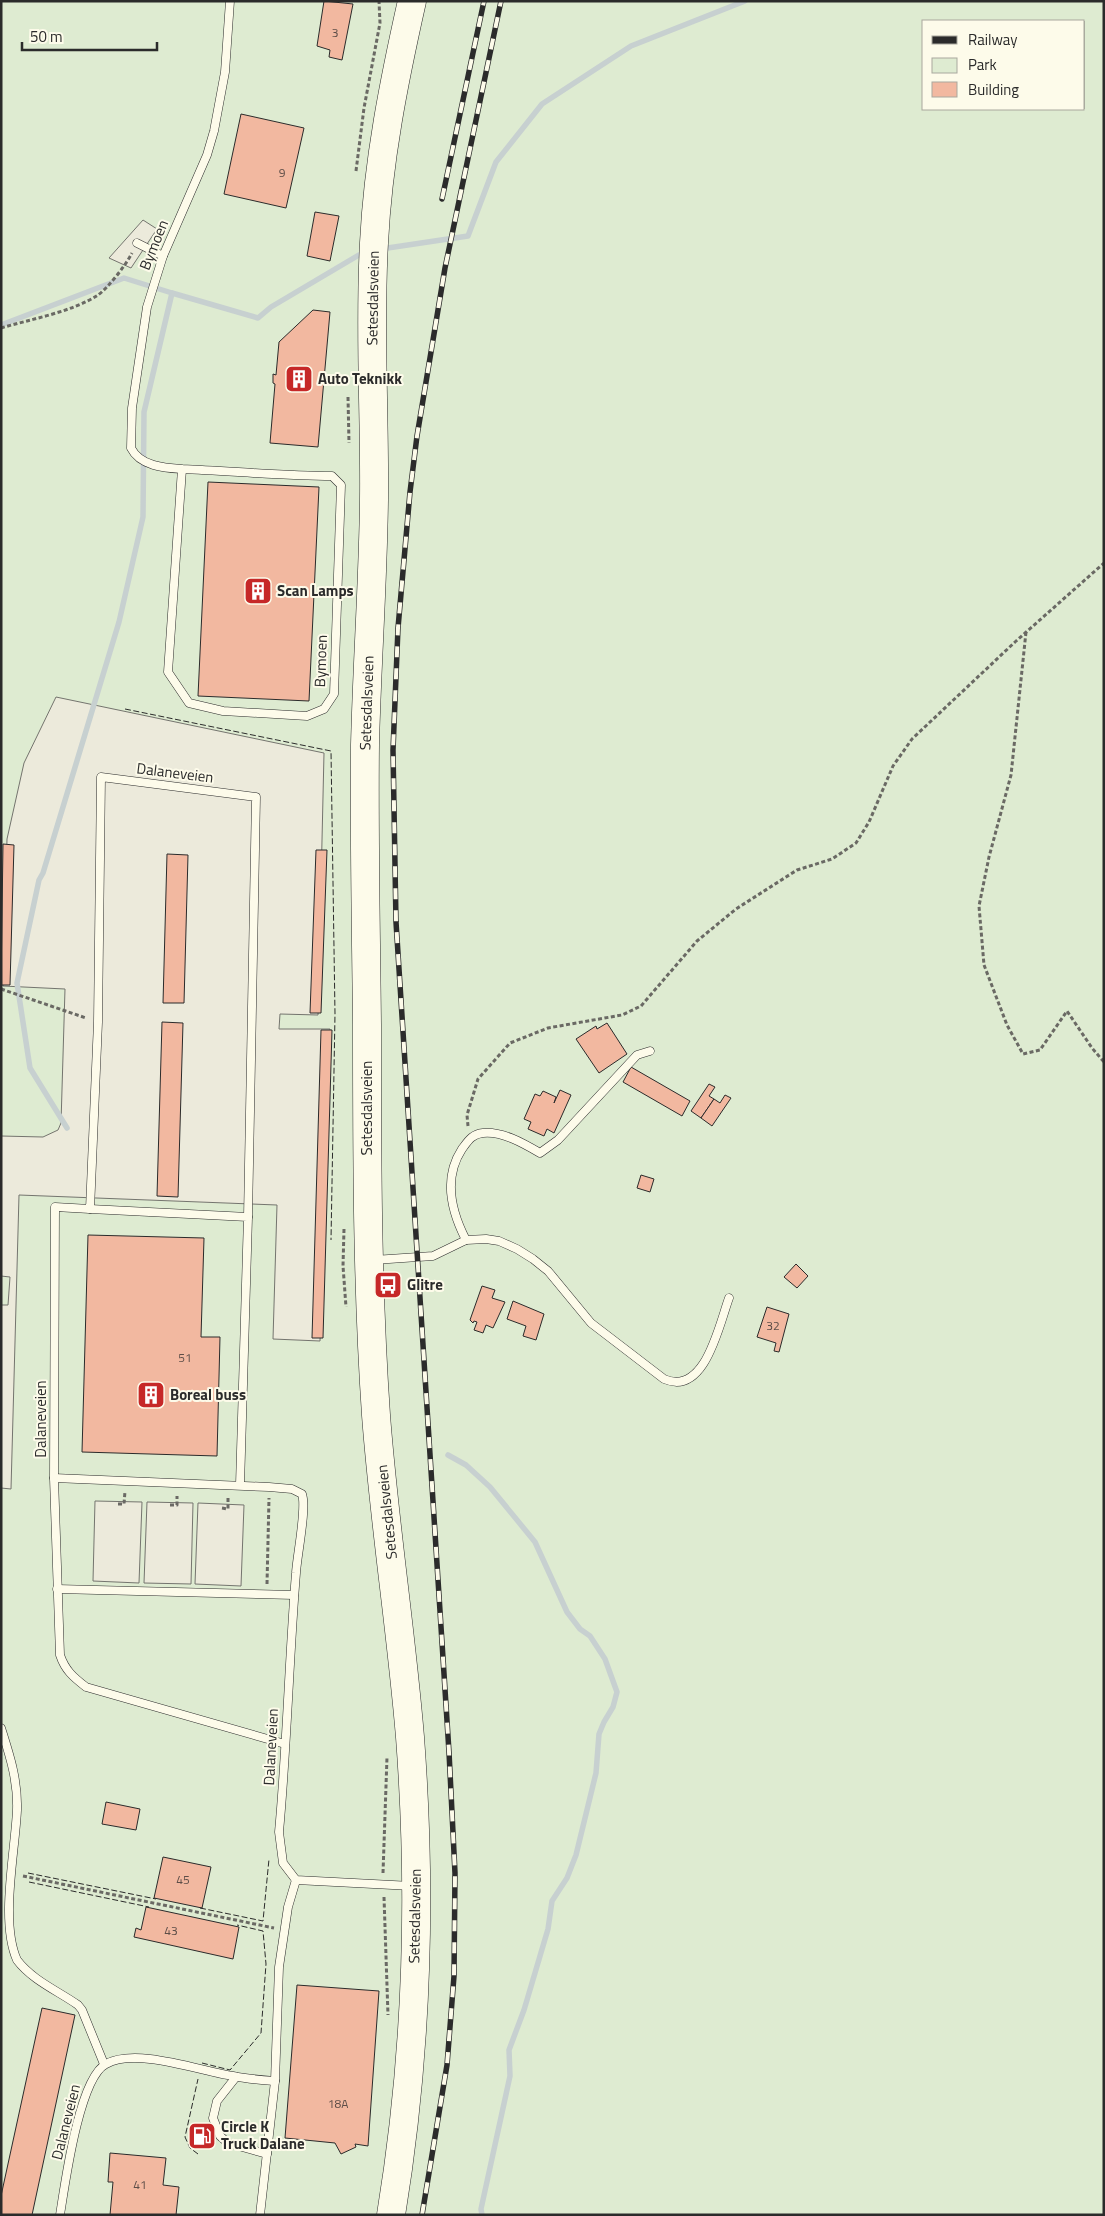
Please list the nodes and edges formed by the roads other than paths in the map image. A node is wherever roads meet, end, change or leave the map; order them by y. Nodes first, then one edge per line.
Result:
1 (230, 1) edge
2 (412, 1) edge
3 (137, 243) road end
4 (162, 256) junction
5 (182, 468) junction
6 (650, 1051) dead end
7 (90, 1209) junction
8 (248, 1217) junction
9 (466, 1240) junction
10 (369, 1260) junction
11 (729, 1298) dead end
12 (54, 1478) junction
13 (240, 1485) junction
14 (57, 1589) junction
15 (294, 1595) junction
16 (1, 1728) edge
17 (284, 1744) junction
18 (296, 1880) junction
19 (416, 1886) junction
20 (104, 2064) junction
21 (236, 2077) junction
22 (275, 2081) junction
23 (266, 2154) junction
24 (60, 2215) edge
25 (260, 2215) edge
26 (391, 2215) edge

1 - 4 lane, Bymoen
2 - 10 highway, Setesdalsveien
3 - 4 lane
4 - 5 lane, Bymoen
5 - 5 lane, Bymoen
6 - 9 lane
7 - 8 lane, Dalaneveien
7 - 8 lane, Dalaneveien
7 - 12 lane, Dalaneveien
8 - 13 lane, Dalaneveien
9 - 10 lane
9 - 11 lane
10 - 19 highway, Setesdalsveien
12 - 13 lane, Dalaneveien
12 - 14 lane
13 - 15 lane, Dalaneveien
14 - 15 lane
14 - 17 lane
15 - 17 lane, Dalaneveien
16 - 20 lane
17 - 18 lane, Dalaneveien
18 - 19 lane
18 - 22 lane
19 - 26 highway, Setesdalsveien
20 - 21 lane
20 - 24 lane, Dalaneveien
21 - 22 lane
21 - 23 lane
22 - 23 lane
23 - 25 lane

